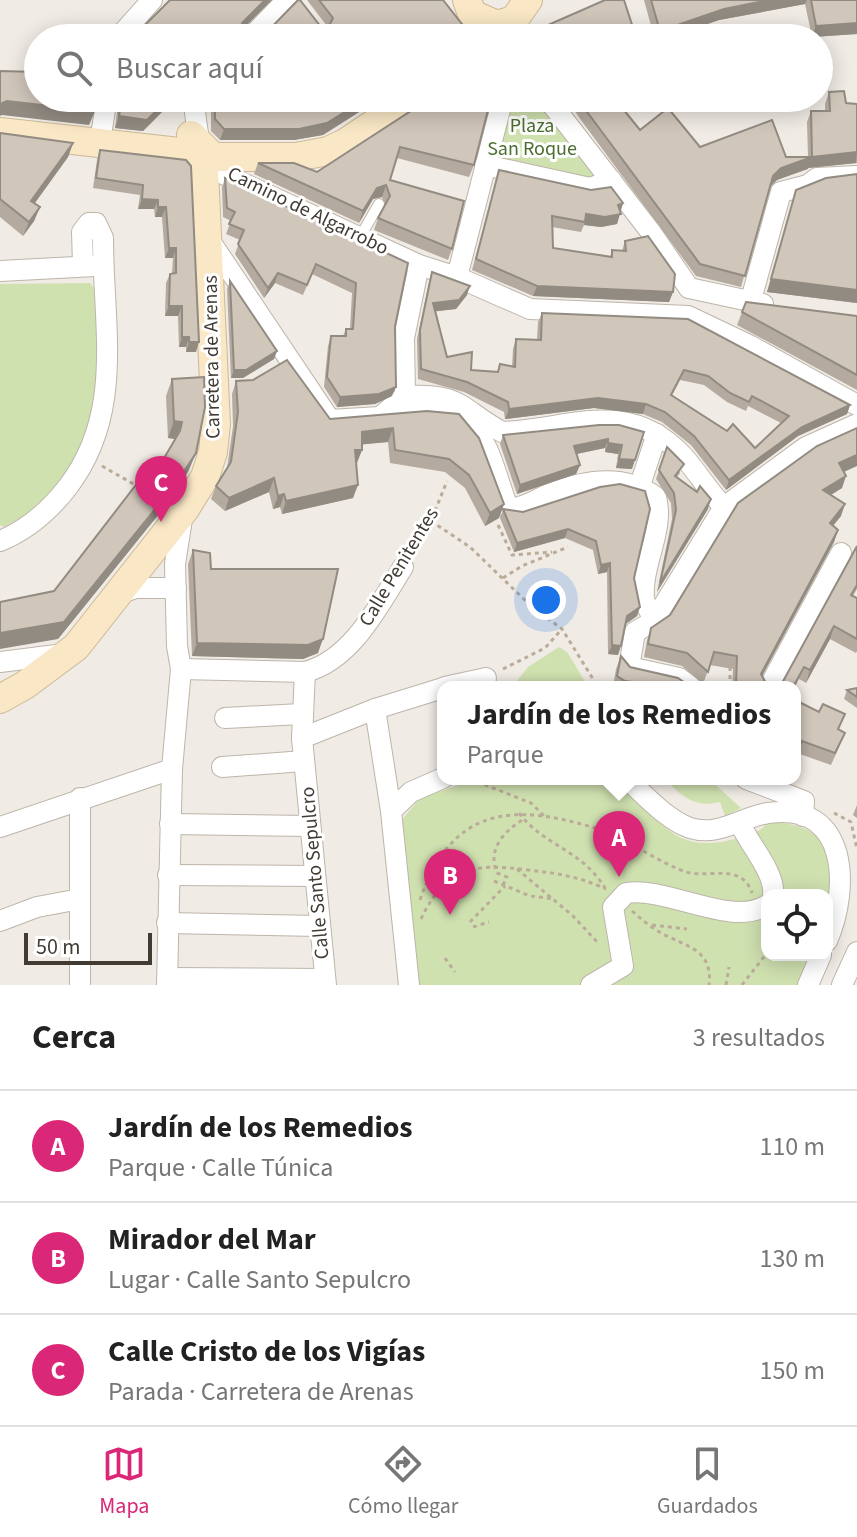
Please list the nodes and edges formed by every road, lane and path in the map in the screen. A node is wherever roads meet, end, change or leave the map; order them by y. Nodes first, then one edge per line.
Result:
1 (152, 0) edge
2 (287, 0) edge
3 (131, 24) edge
4 (264, 24) edge
5 (109, 112) edge
6 (200, 112) edge
7 (391, 112) edge
8 (499, 112) edge
9 (558, 112) edge
10 (0, 132) edge
11 (112, 143) junction
12 (161, 150) junction
13 (204, 155) junction
14 (485, 165) junction
15 (857, 176) edge
16 (611, 180) junction
17 (379, 204) dead end
18 (360, 237) junction
19 (210, 241) junction
20 (419, 265) junction
21 (0, 271) edge
22 (457, 277) junction
23 (689, 288) junction
24 (742, 301) junction
25 (781, 307) edge
26 (688, 316) junction
27 (722, 331) junction
28 (405, 396) junction
29 (857, 405) edge
30 (380, 417) junction
31 (857, 424) edge
32 (657, 434) junction
33 (88, 457) junction
34 (447, 481) dead end
35 (640, 485) junction
36 (141, 489) edge
37 (724, 507) junction
38 (185, 509) junction
39 (515, 509) junction
40 (431, 521) junction
41 (0, 541) edge
42 (568, 547) dead end
43 (552, 552) junction
44 (841, 553) dead end
45 (143, 557) junction
46 (175, 564) junction
47 (403, 567) joint
48 (503, 578) junction
49 (176, 588) junction
50 (113, 595) junction
51 (654, 621) junction
52 (562, 629) junction
53 (69, 654) junction
54 (730, 656) edge
55 (0, 662) edge
56 (181, 669) junction
57 (305, 672) junction
58 (486, 678) joint
59 (472, 681) edge
60 (594, 681) edge
61 (683, 681) edge
62 (730, 681) edge
63 (772, 681) edge
64 (437, 689) edge
65 (0, 699) edge
66 (375, 709) junction
67 (301, 714) junction
68 (225, 718) dead end
69 (302, 738) junction
70 (304, 761) junction
71 (222, 767) dead end
72 (172, 769) junction
73 (437, 781) edge
74 (486, 785) edge
75 (634, 785) edge
76 (758, 785) edge
77 (80, 798) junction
78 (391, 811) junction
79 (519, 813) junction
80 (803, 816) junction
81 (545, 817) junction
82 (524, 819) junction
83 (170, 824) junction
84 (740, 824) junction
85 (310, 826) junction
86 (0, 827) edge
87 (493, 865) junction
88 (516, 868) junction
89 (168, 875) junction
90 (315, 876) junction
91 (494, 881) dead end
92 (504, 885) junction
93 (768, 889) edge
94 (761, 896) edge
95 (80, 899) junction
96 (555, 899) junction
97 (618, 899) junction
98 (761, 907) edge
99 (0, 921) edge
100 (489, 922) dead end
101 (833, 922) edge
102 (167, 923) junction
103 (649, 925) junction
104 (320, 926) junction
105 (687, 929) dead end
106 (857, 952) edge
107 (445, 958) dead end
108 (761, 961) edge
109 (818, 961) edge
110 (729, 967) dead end
111 (455, 972) dead end
112 (611, 975) junction
113 (168, 981) edge
114 (252, 982) edge
115 (325, 982) edge
116 (80, 985) edge
117 (409, 985) edge
118 (591, 985) edge
119 (709, 985) edge
120 (726, 985) edge
121 (742, 985) edge
122 (808, 985) edge
123 (842, 985) edge

1 - 3 street
2 - 4 street
5 - 11 street
6 - 13 street
7 - 13 street
8 - 14 street
9 - 16 street
10 - 11 street, Camino de Algarrobo
11 - 12 street, Camino de Algarrobo
11 - 13 street, Camino de Algarrobo
12 - 13 street
12 - 13 street, Camino de Algarrobo
13 - 18 street, Camino de Algarrobo
13 - 19 street, Carretera de Arenas
14 - 16 street
14 - 22 street
15 - 24 street
16 - 23 street
17 - 18 lane
18 - 20 street, Camino de Algarrobo
19 - 30 street
19 - 38 street, Carretera de Arenas
20 - 22 street, Camino de Algarrobo
20 - 28 street
21 - 33 street
22 - 26 street, Camino de Algarrobo
23 - 24 street
23 - 26 street
24 - 25 street
24 - 27 street
26 - 27 street
27 - 29 street
28 - 30 street
28 - 32 street
30 - 39 street
31 - 37 street
32 - 35 street
32 - 37 street
33 - 36 path
33 - 41 street
34 - 40 path, Calle Penitentes
35 - 39 street
35 - 51 street
37 - 51 street
38 - 45 street, Carretera de Arenas
38 - 46 street
39 - 43 path
40 - 47 path, Calle Penitentes
40 - 48 path
42 - 43 path
43 - 48 path
44 - 63 street
45 - 46 street
45 - 50 street, Carretera de Arenas
46 - 49 street
47 - 57 street, Calle Penitentes
48 - 52 path
49 - 50 street
49 - 56 street
50 - 53 street, Carretera de Arenas
51 - 61 street
52 - 58 path
52 - 60 path
53 - 55 street
53 - 65 street, Carretera de Arenas
54 - 62 path
56 - 57 street
56 - 72 street
57 - 67 street, Calle Santo Sepulcro
58 - 59 street
64 - 66 street
66 - 69 street
66 - 78 street
67 - 68 street
67 - 69 street, Calle Santo Sepulcro
69 - 70 street, Calle Santo Sepulcro
70 - 71 street, Calle Santo Sepulcro
70 - 85 street, Calle Santo Sepulcro
72 - 77 street
72 - 83 street
73 - 78 street
74 - 81 path
75 - 84 street
76 - 80 street
77 - 86 street
77 - 95 street
78 - 117 street
79 - 81 path
79 - 82 path
79 - 87 path
80 - 84 street
80 - 101 street
81 - 94 path
82 - 87 path
82 - 88 path
83 - 85 street
83 - 89 street
84 - 93 street
85 - 90 street, Calle Santo Sepulcro
87 - 88 path
87 - 92 path
88 - 96 path
89 - 90 street
89 - 102 street
90 - 104 street, Calle Santo Sepulcro
91 - 92 path
92 - 96 path
92 - 100 path
95 - 99 street
95 - 116 street
96 - 112 path
97 - 98 street
97 - 103 path
97 - 112 street
102 - 104 street
102 - 113 street
103 - 105 path
103 - 119 path
104 - 115 street, Calle Santo Sepulcro
106 - 123 street
107 - 111 path
108 - 121 path
109 - 122 street
110 - 120 path
112 - 118 street
113 - 114 street
114 - 115 street

